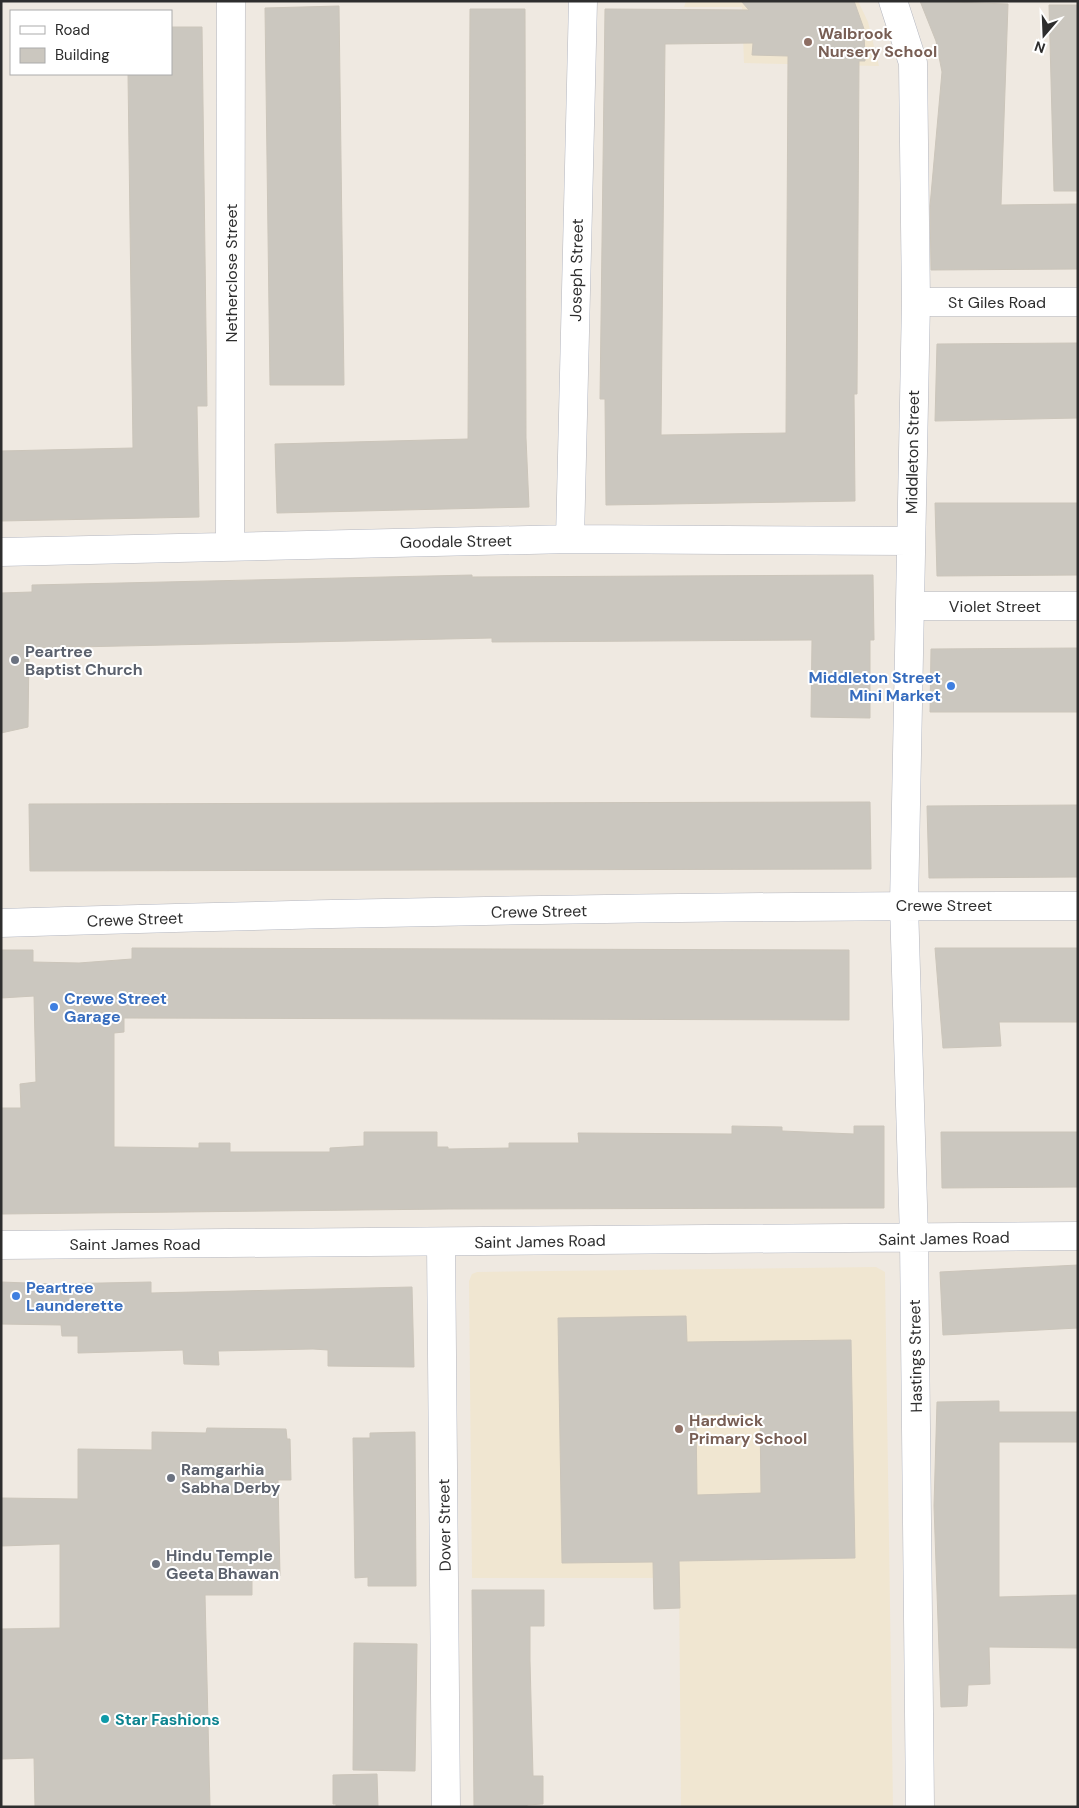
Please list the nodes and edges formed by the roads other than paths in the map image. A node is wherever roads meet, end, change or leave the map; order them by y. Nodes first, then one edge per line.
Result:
1 (231, 1) edge
2 (583, 1) edge
3 (893, 1) edge
4 (916, 302) junction
5 (1078, 302) edge
6 (570, 538) junction
7 (910, 541) junction
8 (230, 545) junction
9 (1, 552) edge
10 (912, 606) junction
11 (1078, 606) edge
12 (904, 905) junction
13 (1078, 906) edge
14 (1, 923) edge
15 (1078, 1236) edge
16 (914, 1238) junction
17 (441, 1242) junction
18 (1, 1245) edge
19 (446, 1807) edge
20 (920, 1807) edge

1 - 8 street, Netherclose Street
2 - 6 street, Joseph Street
3 - 4 street, Middleton Street
4 - 5 street, St Giles Road
4 - 7 street, Middleton Street
6 - 7 street, Goodale Street
6 - 8 street, Goodale Street
7 - 10 street, Middleton Street
8 - 9 street, Goodale Street
10 - 11 street, Violet Street
10 - 12 street, Middleton Street
12 - 13 street, Crewe Street
12 - 14 street, Crewe Street
12 - 16 street, Hastings Street
15 - 16 street, Saint James Road
16 - 17 street, Saint James Road
16 - 20 street, Hastings Street
17 - 18 street, Saint James Road
17 - 19 street, Dover Street

